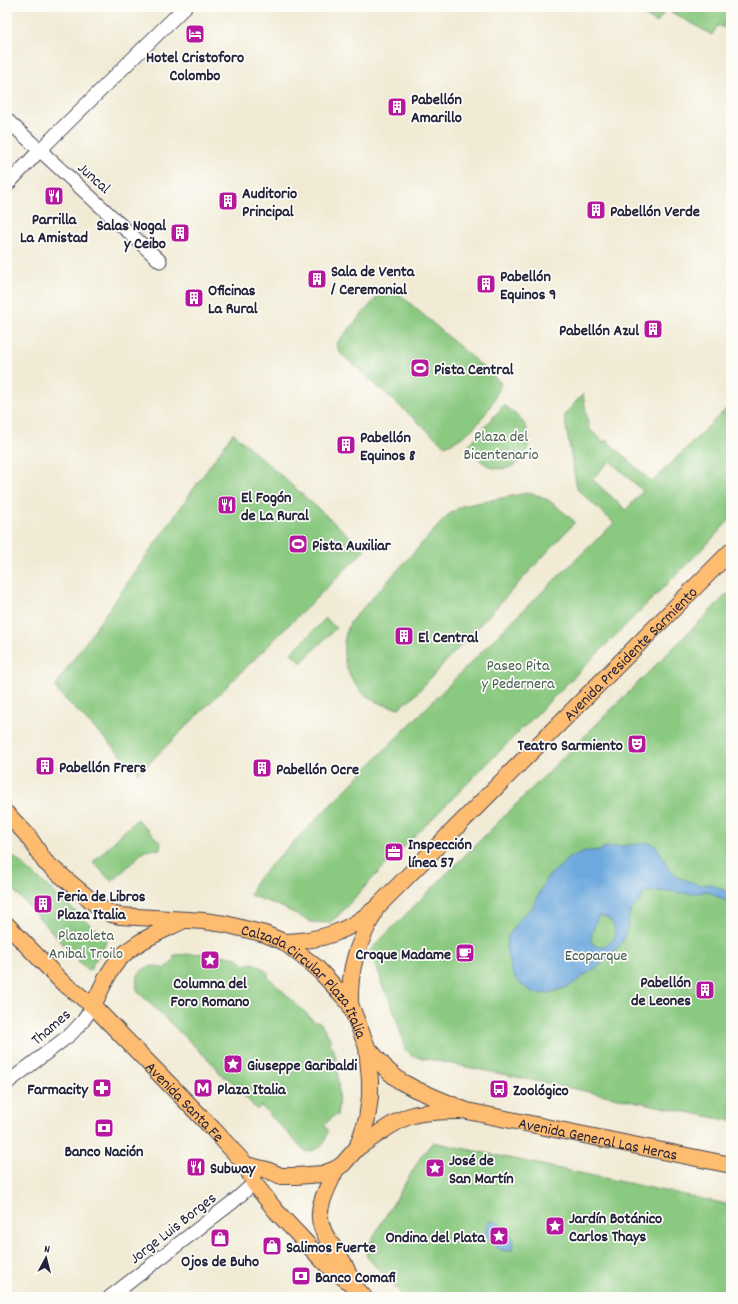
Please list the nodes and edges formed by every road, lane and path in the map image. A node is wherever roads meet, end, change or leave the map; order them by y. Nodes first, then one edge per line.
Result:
1 (185, 7) edge
2 (7, 120) edge
3 (40, 150) junction
4 (7, 185) edge
5 (160, 261) dead end
6 (731, 552) edge
7 (7, 814) edge
8 (376, 908) junction
9 (183, 920) junction
10 (7, 925) edge
11 (284, 942) junction
12 (350, 1004) junction
13 (93, 1006) junction
14 (367, 1048) junction
15 (7, 1083) edge
16 (466, 1110) junction
17 (357, 1148) junction
18 (246, 1165) junction
19 (731, 1165) edge
20 (336, 1169) junction
21 (254, 1183) junction
22 (353, 1285) junction
23 (110, 1297) edge
24 (364, 1297) edge

1 - 3 street
2 - 3 street, Juncal
3 - 4 street
3 - 5 street, Juncal
6 - 8 main road, Avenida Presidente Sarmiento
7 - 9 main road
8 - 11 main road, Avenida Presidente Sarmiento
8 - 12 main road, Avenida Presidente Sarmiento
9 - 11 main road, Calzada Circular Plaza Italia
9 - 13 main road
10 - 13 main road, Avenida Santa Fe
11 - 12 main road, Calzada Circular Plaza Italia
12 - 14 main road, Calzada Circular Plaza Italia
13 - 15 street, Thames
13 - 18 main road, Avenida Santa Fe
14 - 16 main road, Avenida General Las Heras
14 - 17 main road, Calzada Circular Plaza Italia
16 - 17 main road, Avenida General Las Heras
16 - 19 main road, Avenida General Las Heras
17 - 20 main road, Calzada Circular Plaza Italia
18 - 20 main road, Calzada Circular Plaza Italia
18 - 21 main road, Avenida Santa Fe
20 - 22 main road, Avenida Santa Fe
21 - 22 main road, Avenida Santa Fe
21 - 23 street, Jorge Luis Borges
22 - 24 main road, Avenida Santa Fe

